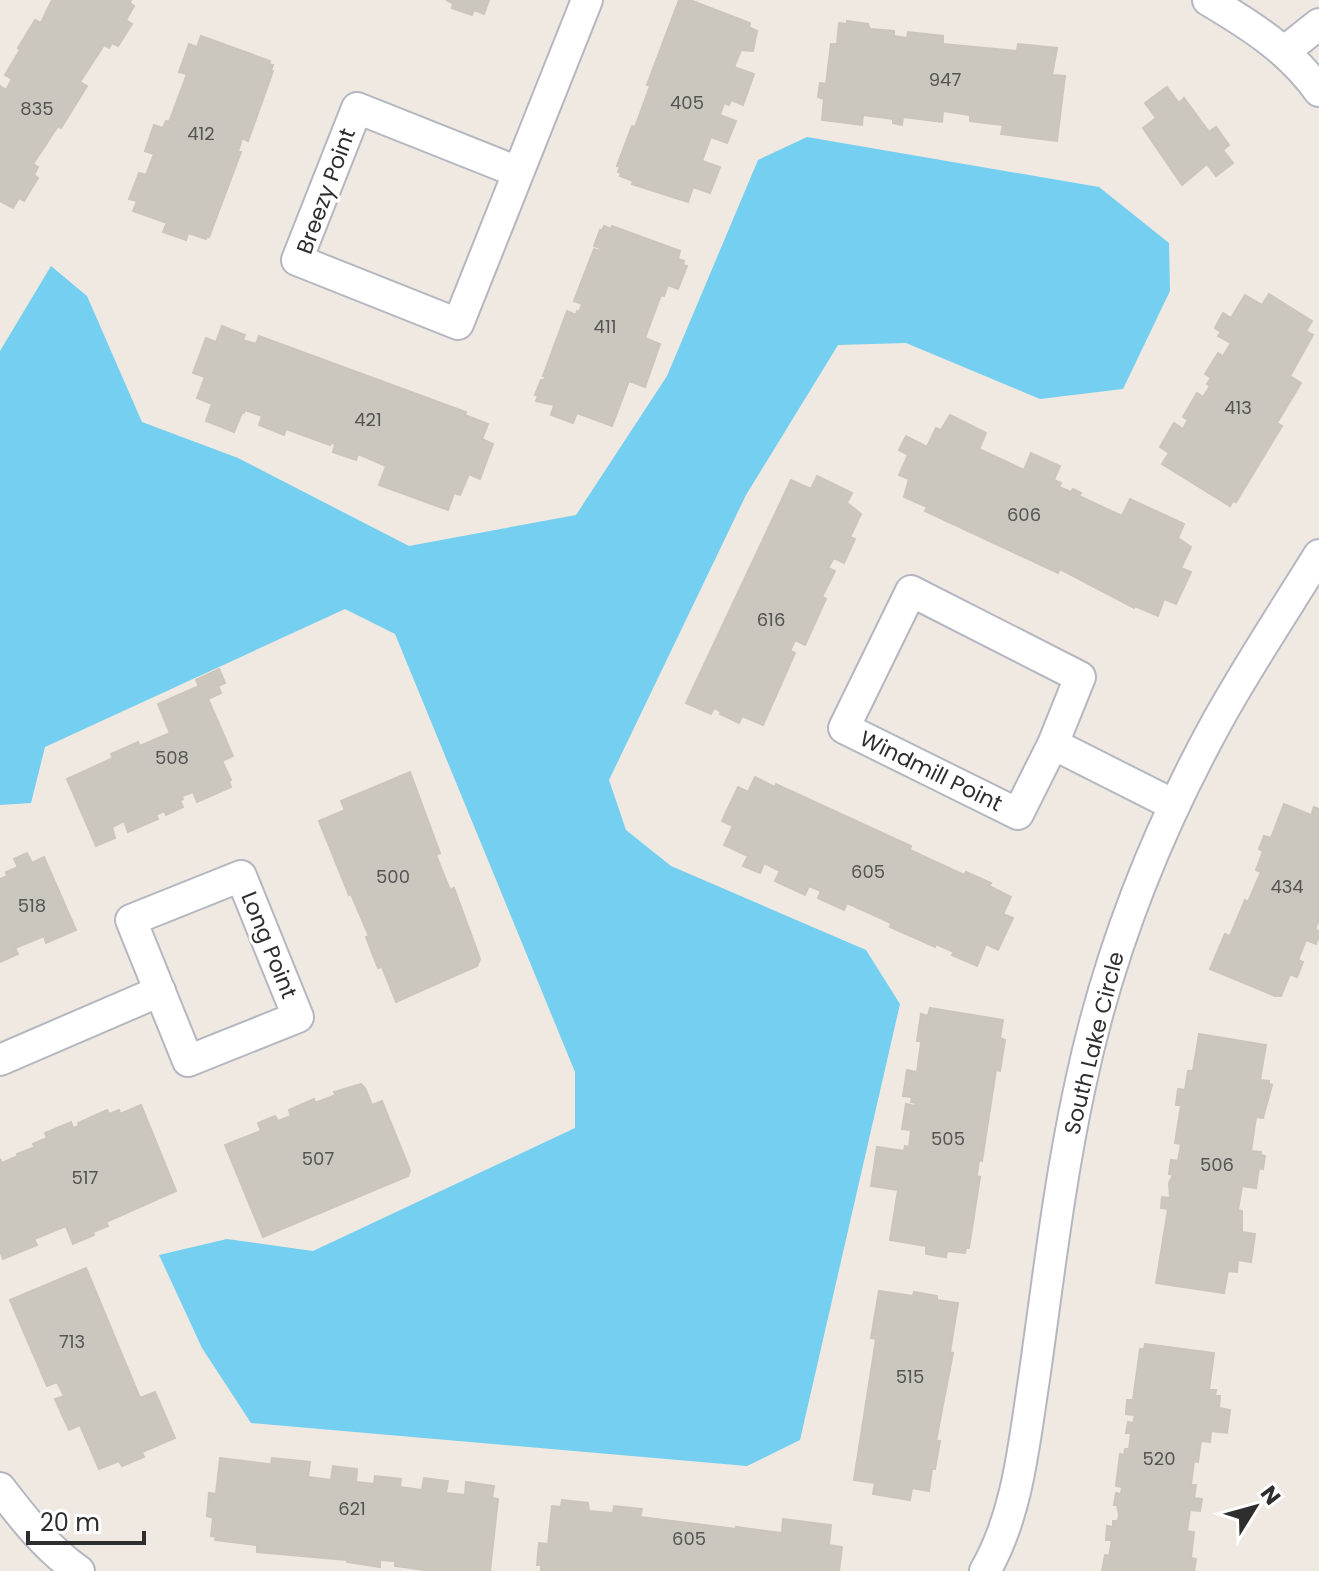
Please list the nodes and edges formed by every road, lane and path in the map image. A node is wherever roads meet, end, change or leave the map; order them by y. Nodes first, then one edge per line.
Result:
1 (587, 0) edge
2 (1208, 0) edge
3 (1319, 24) edge
4 (1285, 51) junction
5 (1319, 91) edge
6 (518, 172) junction
7 (1319, 555) edge
8 (1053, 744) junction
9 (1174, 805) junction
10 (160, 991) junction
11 (0, 1060) edge
12 (0, 1488) edge
13 (79, 1571) edge
14 (985, 1571) edge

1 - 6 street, Breezy Point
2 - 4 street
3 - 4 street
4 - 5 street
6 - 6 street, Breezy Point
7 - 9 street, South Lake Circle
8 - 8 street, Windmill Point
8 - 9 street
9 - 14 street, South Lake Circle
10 - 10 street, Long Point
10 - 11 street
12 - 13 street

